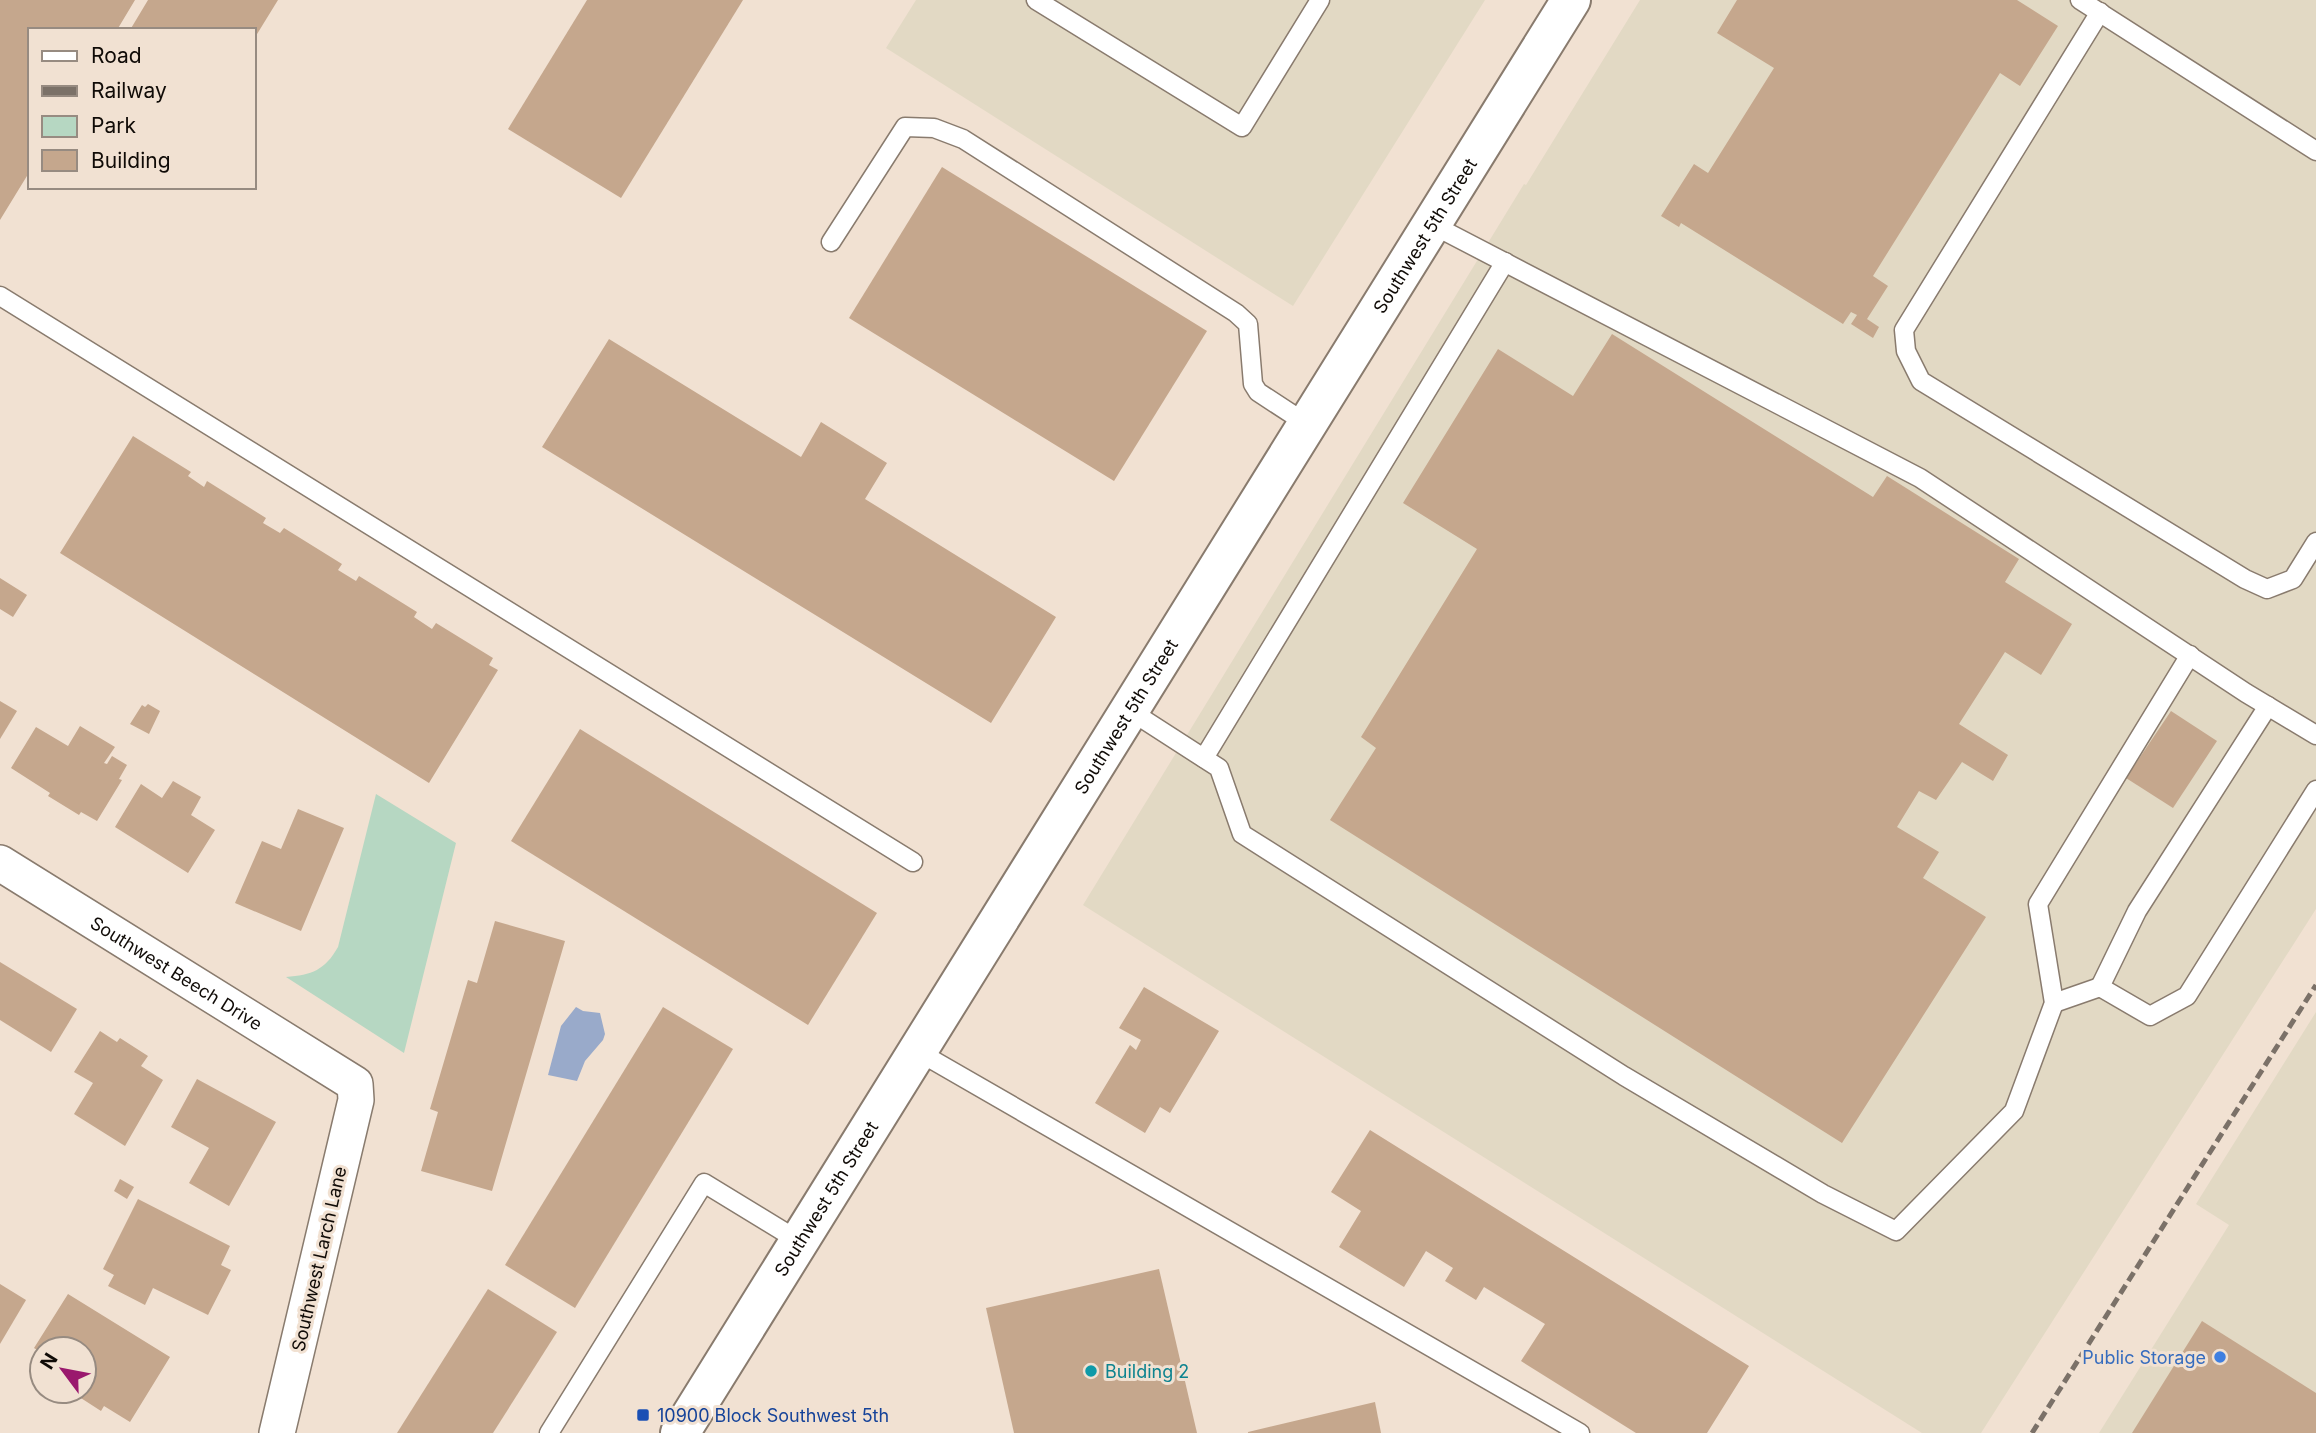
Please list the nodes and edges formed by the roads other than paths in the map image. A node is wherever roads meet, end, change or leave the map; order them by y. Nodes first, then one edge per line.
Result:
1 (1036, 0) edge
2 (1320, 0) edge
3 (1571, 0) edge
4 (2081, 0) edge
5 (2100, 12) junction
6 (2316, 151) edge
7 (1432, 225) junction
8 (831, 242) dead end
9 (1505, 262) junction
10 (0, 296) edge
11 (1307, 424) junction
12 (2316, 542) edge
13 (2190, 655) junction
14 (2268, 706) junction
15 (1129, 710) junction
16 (2316, 735) edge
17 (1204, 758) junction
18 (2316, 790) edge
19 (913, 862) dead end
20 (0, 863) edge
21 (2100, 987) junction
22 (2054, 1003) junction
23 (917, 1051) junction
24 (355, 1084) joint
25 (799, 1241) junction
26 (277, 1433) edge
27 (549, 1433) edge
28 (680, 1433) edge
29 (1580, 1433) edge

1 - 2 lane
3 - 7 street, Southwest 5th Street
4 - 5 lane
5 - 6 lane
5 - 12 lane
7 - 9 lane
7 - 11 street, Southwest 5th Street
8 - 11 lane
9 - 13 lane
9 - 17 lane
10 - 19 lane
11 - 15 street, Southwest 5th Street
13 - 14 lane
13 - 22 lane
14 - 16 lane
14 - 21 lane
15 - 17 lane
15 - 23 street, Southwest 5th Street
17 - 22 lane
18 - 21 lane
20 - 24 street, Southwest Beech Drive
21 - 22 lane
23 - 25 street, Southwest 5th Street
23 - 29 lane
24 - 26 street, Southwest Larch Lane
25 - 27 lane
25 - 28 street, Southwest 5th Street

